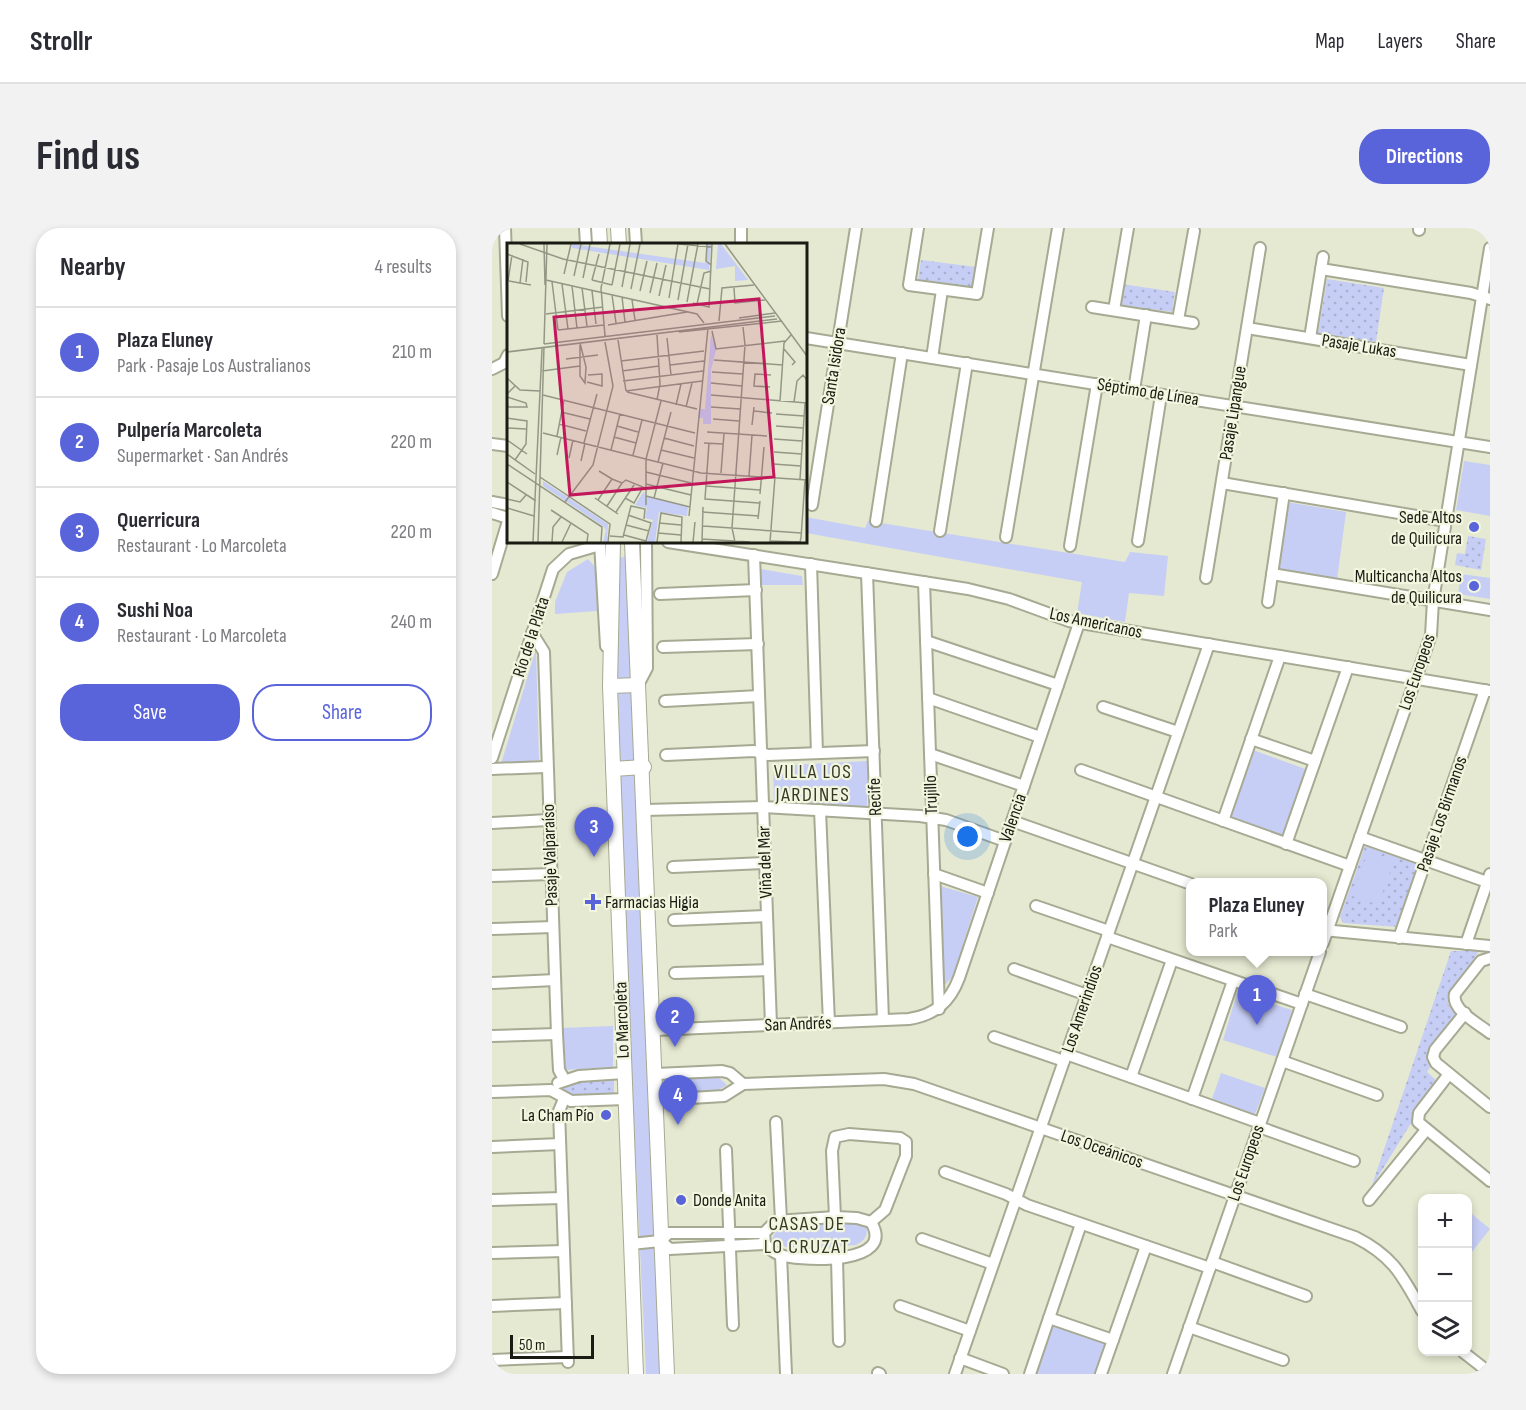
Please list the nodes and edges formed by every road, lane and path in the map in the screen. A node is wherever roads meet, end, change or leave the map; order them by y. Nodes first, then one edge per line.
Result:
1 (505, 228) edge
2 (585, 228) edge
3 (599, 228) edge
4 (618, 228) edge
5 (635, 228) edge
6 (741, 228) edge
7 (855, 228) edge
8 (918, 228) edge
9 (987, 228) edge
10 (1058, 228) edge
11 (1128, 228) edge
12 (1194, 231) dead end
13 (586, 243) edge
14 (600, 243) edge
15 (619, 243) edge
16 (636, 243) edge
17 (742, 243) edge
18 (1260, 248) dead end
19 (1490, 248) edge
20 (507, 287) edge
21 (942, 290) junction
22 (1486, 298) edge
23 (1092, 307) dead end
24 (1114, 310) junction
25 (1146, 315) junction
26 (1178, 320) junction
27 (1193, 323) dead end
28 (1247, 328) junction
29 (807, 338) edge
30 (1310, 338) junction
31 (837, 343) junction
32 (902, 353) junction
33 (507, 358) edge
34 (932, 358) junction
35 (967, 363) junction
36 (1471, 365) junction
37 (492, 369) edge
38 (1034, 374) junction
39 (1097, 384) junction
40 (1134, 390) junction
41 (1161, 394) junction
42 (1234, 406) junction
43 (1458, 442) junction
44 (492, 444) edge
45 (507, 446) edge
46 (1490, 447) edge
47 (1222, 483) junction
48 (1284, 494) junction
49 (492, 502) edge
50 (507, 505) edge
51 (812, 505) dead end
52 (492, 513) edge
53 (507, 519) edge
54 (876, 521) dead end
55 (1446, 521) junction
56 (507, 522) edge
57 (940, 531) dead end
58 (1006, 537) dead end
59 (1138, 541) dead end
60 (605, 543) edge
61 (632, 543) edge
62 (646, 543) edge
63 (675, 543) edge
64 (1070, 546) dead end
65 (754, 555) junction
66 (811, 564) junction
67 (492, 573) edge
68 (867, 573) junction
69 (1272, 574) junction
70 (1206, 578) dead end
71 (924, 582) junction
72 (756, 590) junction
73 (660, 594) dead end
74 (1433, 601) junction
75 (1268, 602) dead end
76 (1490, 610) edge
77 (1079, 623) junction
78 (532, 633) junction
79 (926, 641) junction
80 (758, 644) junction
81 (1209, 644) junction
82 (663, 647) dead end
83 (1280, 656) junction
84 (1348, 667) junction
85 (1415, 678) junction
86 (638, 685) junction
87 (1058, 685) junction
88 (610, 686) junction
89 (1487, 690) edge
90 (759, 696) junction
91 (928, 698) junction
92 (665, 701) dead end
93 (1103, 707) dead end
94 (1178, 732) junction
95 (1041, 737) junction
96 (1251, 739) junction
97 (874, 751) junction
98 (761, 753) junction
99 (817, 753) junction
100 (930, 754) junction
101 (666, 755) dead end
102 (492, 758) edge
103 (1315, 761) junction
104 (644, 767) junction
105 (546, 768) junction
106 (492, 769) edge
107 (613, 769) junction
108 (1081, 770) dead end
109 (1024, 786) junction
110 (1156, 797) junction
111 (763, 807) junction
112 (645, 810) junction
113 (820, 810) junction
114 (876, 814) junction
115 (932, 817) junction
116 (548, 820) junction
117 (1012, 821) junction
118 (1223, 821) junction
119 (492, 823) edge
120 (1360, 837) junction
121 (1005, 840) junction
122 (1286, 844) junction
123 (1425, 860) junction
124 (765, 862) junction
125 (1133, 863) junction
126 (1350, 866) junction
127 (673, 867) dead end
128 (551, 874) junction
129 (934, 874) junction
130 (492, 876) edge
131 (1489, 880) edge
132 (1186, 882) edge
133 (988, 893) junction
134 (1036, 906) dead end
135 (767, 916) junction
136 (674, 920) dead end
137 (1327, 926) edge
138 (552, 927) junction
139 (492, 929) edge
140 (1327, 931) edge
141 (1108, 934) junction
142 (1399, 938) junction
143 (1466, 944) junction
144 (1490, 946) edge
145 (1318, 956) edge
146 (1490, 958) edge
147 (1173, 960) junction
148 (1014, 969) dead end
149 (769, 970) junction
150 (675, 973) dead end
151 (555, 980) junction
152 (1233, 981) junction
153 (492, 982) edge
154 (1087, 995) junction
155 (1303, 999) junction
156 (939, 1009) junction
157 (1465, 1013) junction
158 (883, 1020) junction
159 (829, 1023) junction
160 (771, 1025) junction
161 (1401, 1027) dead end
162 (654, 1030) junction
163 (1490, 1033) edge
164 (557, 1034) junction
165 (492, 1036) edge
166 (994, 1037) dead end
167 (1065, 1057) junction
168 (1282, 1061) junction
169 (624, 1073) junction
170 (656, 1074) junction
171 (1449, 1074) junction
172 (1131, 1077) junction
173 (564, 1079) junction
174 (743, 1084) junction
175 (551, 1090) junction
176 (492, 1092) edge
177 (1377, 1095) dead end
178 (564, 1099) junction
179 (626, 1099) junction
180 (1192, 1099) junction
181 (657, 1100) junction
182 (1490, 1107) edge
183 (776, 1122) dead end
184 (1260, 1125) junction
185 (1041, 1128) junction
186 (1426, 1130) junction
187 (560, 1144) junction
188 (492, 1147) edge
189 (726, 1150) dead end
190 (1354, 1161) dead end
191 (945, 1172) dead end
192 (1490, 1181) edge
193 (1235, 1195) junction
194 (562, 1198) junction
195 (1016, 1199) junction
196 (492, 1200) edge
197 (1370, 1200) dead end
198 (835, 1217) junction
199 (781, 1220) junction
200 (871, 1222) junction
201 (1081, 1224) junction
202 (730, 1231) junction
203 (764, 1233) junction
204 (922, 1239) dead end
205 (660, 1242) junction
206 (631, 1244) junction
207 (765, 1244) junction
208 (730, 1245) junction
209 (1146, 1246) junction
210 (564, 1251) junction
211 (492, 1253) edge
212 (781, 1255) junction
213 (837, 1258) junction
214 (993, 1264) junction
215 (1211, 1265) junction
216 (1306, 1296) dead end
217 (566, 1303) junction
218 (1418, 1304) edge
219 (492, 1306) edge
220 (900, 1306) dead end
221 (1049, 1318) junction
222 (733, 1325) dead end
223 (1189, 1327) junction
224 (970, 1331) junction
225 (1113, 1340) junction
226 (839, 1341) dead end
227 (1468, 1356) edge
228 (960, 1358) junction
229 (492, 1360) edge
230 (1283, 1360) dead end
231 (1490, 1373) edge
232 (636, 1374) edge
233 (667, 1374) edge
234 (786, 1374) edge
235 (955, 1374) edge
236 (1003, 1374) edge
237 (1030, 1374) edge
238 (1101, 1374) edge
239 (1173, 1374) edge

1 - 20 street
2 - 13 street
3 - 14 main road
4 - 15 main road
5 - 16 street
6 - 17 street
7 - 31 street, Santa Isidora
8 - 21 street
9 - 21 street
10 - 38 street
11 - 24 street
12 - 26 street
18 - 28 street, Pasaje Lipangue
19 - 22 street, Los Europeos
21 - 34 street
22 - 30 street
22 - 36 street, Los Europeos
23 - 24 street
24 - 25 street
25 - 26 street
25 - 40 street
26 - 27 street
28 - 30 street, Pasaje Lukas
28 - 42 street, Pasaje Lipangue
29 - 31 street, Séptimo de Línea
30 - 36 street, Pasaje Lukas
31 - 32 street, Séptimo de Línea
31 - 51 street, Santa Isidora
32 - 34 street, Séptimo de Línea
32 - 54 street
33 - 37 street
34 - 35 street, Séptimo de Línea
35 - 38 street, Séptimo de Línea
35 - 57 street
36 - 43 street, Los Europeos
38 - 39 street, Séptimo de Línea
38 - 58 street
39 - 40 street, Séptimo de Línea
39 - 64 street
40 - 41 street, Séptimo de Línea
41 - 42 street, Séptimo de Línea
41 - 59 street
42 - 43 street, Séptimo de Línea
42 - 47 street, Pasaje Lipangue
43 - 46 street, Séptimo de Línea
43 - 55 street, Los Europeos
44 - 45 street
47 - 48 street
47 - 70 street, Pasaje Lipangue
48 - 55 street
48 - 69 street
49 - 50 street
52 - 53 street
55 - 74 street, Los Europeos
56 - 67 street
60 - 78 street, Río de la Plata
60 - 88 main road, Lo Marcoleta
61 - 86 main road, Lo Marcoleta
62 - 86 street, Lo Marcoleta
63 - 65 street, Los Americanos
65 - 66 street, Los Americanos
65 - 72 street, Viña del Mar
66 - 68 street, Los Americanos
66 - 99 street
68 - 71 street, Los Americanos
68 - 97 street, Recife
69 - 74 street
69 - 75 street
71 - 77 street, Los Americanos
71 - 79 street, Trujillo
72 - 73 street
72 - 80 street, Viña del Mar
74 - 76 street
74 - 85 street, Los Europeos
77 - 81 street, Los Americanos
77 - 87 street, Valencia
78 - 102 street, Río de la Plata
78 - 105 street, Pasaje Valparaíso
79 - 87 street
79 - 91 street, Trujillo
80 - 82 street
80 - 90 street, Viña del Mar
81 - 83 street, Los Americanos
81 - 94 street, Los Amerindios
83 - 84 street, Los Americanos
83 - 96 street
84 - 85 street, Los Americanos
84 - 103 street
85 - 89 street, Los Americanos
85 - 120 street, Los Europeos
86 - 88 main road
86 - 104 main road, Lo Marcoleta
87 - 95 street, Valencia
88 - 107 main road, Lo Marcoleta
89 - 123 street, Pasaje Los Birmanos
90 - 92 street
90 - 98 street, Viña del Mar
91 - 95 street
91 - 100 street, Trujillo
93 - 94 street
94 - 110 street, Los Amerindios
95 - 109 street, Valencia
96 - 103 street
96 - 118 street
97 - 99 street
97 - 114 street, Recife
98 - 99 street
98 - 101 street
98 - 111 street, Viña del Mar
100 - 109 street
100 - 115 street, Trujillo
103 - 122 street
104 - 107 main road
104 - 112 main road, Lo Marcoleta
105 - 106 street
105 - 116 street, Pasaje Valparaíso
107 - 169 main road, Lo Marcoleta
108 - 110 street
109 - 117 street, Valencia
110 - 118 street
110 - 125 street, Los Amerindios
111 - 112 street
111 - 113 street
111 - 124 street, Viña del Mar
112 - 162 main road, Lo Marcoleta
113 - 114 street
113 - 159 street
114 - 115 street
114 - 158 street, Recife
115 - 121 street
115 - 129 street, Trujillo
116 - 119 street
116 - 128 street, Pasaje Valparaíso
117 - 121 street, Valencia
117 - 125 street
118 - 122 street
120 - 123 street
120 - 126 street, Los Europeos
121 - 133 street, Valencia
122 - 126 street
123 - 131 street
123 - 142 street, Pasaje Los Birmanos
124 - 127 street
124 - 135 street, Viña del Mar
125 - 132 street
125 - 141 street, Los Amerindios
126 - 137 street, Los Europeos
128 - 130 street
128 - 138 street, Pasaje Valparaíso
129 - 133 street
129 - 156 street, Trujillo
131 - 143 street
133 - 156 street, Valencia
134 - 141 street
135 - 136 street
135 - 149 street, Viña del Mar
138 - 139 street
138 - 151 street, Pasaje Valparaíso
140 - 142 street
141 - 147 street
141 - 154 street, Los Amerindios
142 - 143 street
143 - 144 street
145 - 155 street, Los Europeos
146 - 157 street
147 - 152 street
147 - 172 street
148 - 154 street
149 - 150 street
149 - 160 street, Viña del Mar
151 - 153 street
151 - 164 street, Pasaje Valparaíso
152 - 155 street
152 - 180 street
154 - 167 street, Los Amerindios
155 - 161 street
155 - 168 street, Los Europeos
156 - 158 street, San Andrés
157 - 163 street
157 - 171 street
158 - 159 street, San Andrés
159 - 160 street, San Andrés
160 - 162 street, San Andrés
162 - 170 main road, Lo Marcoleta
164 - 165 street
164 - 173 street, Pasaje Valparaíso
166 - 167 street
167 - 172 street
167 - 185 street, Los Amerindios
168 - 177 street
168 - 184 street, Los Europeos
169 - 173 street
169 - 179 main road, Lo Marcoleta
170 - 174 street, Los Oceánicos
170 - 181 main road, Lo Marcoleta
171 - 182 street
171 - 186 street
172 - 180 street
173 - 175 street
174 - 181 street, Los Oceánicos
174 - 185 street, Los Oceánicos
175 - 176 street
175 - 178 street
178 - 179 street
178 - 187 street
179 - 206 main road, Lo Marcoleta
180 - 184 street
181 - 205 main road, Lo Marcoleta
183 - 199 street
184 - 190 street
184 - 193 street, Los Europeos
185 - 193 street, Los Oceánicos
185 - 195 street, Los Amerindios
186 - 192 street
186 - 197 street
187 - 188 street
187 - 194 street
189 - 202 street
191 - 195 street
193 - 215 street, Los Europeos
193 - 218 street, Los Oceánicos
194 - 196 street
194 - 210 street
195 - 201 street
195 - 214 street, Los Amerindios
198 - 199 street
198 - 200 street
198 - 200 street
199 - 203 street
200 - 213 street
201 - 209 street
201 - 221 street
202 - 203 street
202 - 205 street
202 - 208 street
203 - 207 street
204 - 214 street
205 - 206 street
205 - 208 street
205 - 233 main road, Lo Marcoleta
206 - 232 main road, Lo Marcoleta
207 - 208 street
207 - 212 street
208 - 222 street
209 - 215 street
209 - 225 street
210 - 211 street
210 - 217 street
212 - 213 street
212 - 234 street
213 - 226 street
214 - 224 street, Los Amerindios
215 - 216 street
215 - 223 street, Los Europeos
217 - 219 street
217 - 229 street
220 - 224 street
221 - 225 street
221 - 237 street
223 - 230 street
223 - 239 street, Los Europeos
224 - 228 street, Los Amerindios
225 - 238 street
227 - 231 street
228 - 235 street, Los Amerindios
228 - 236 street

